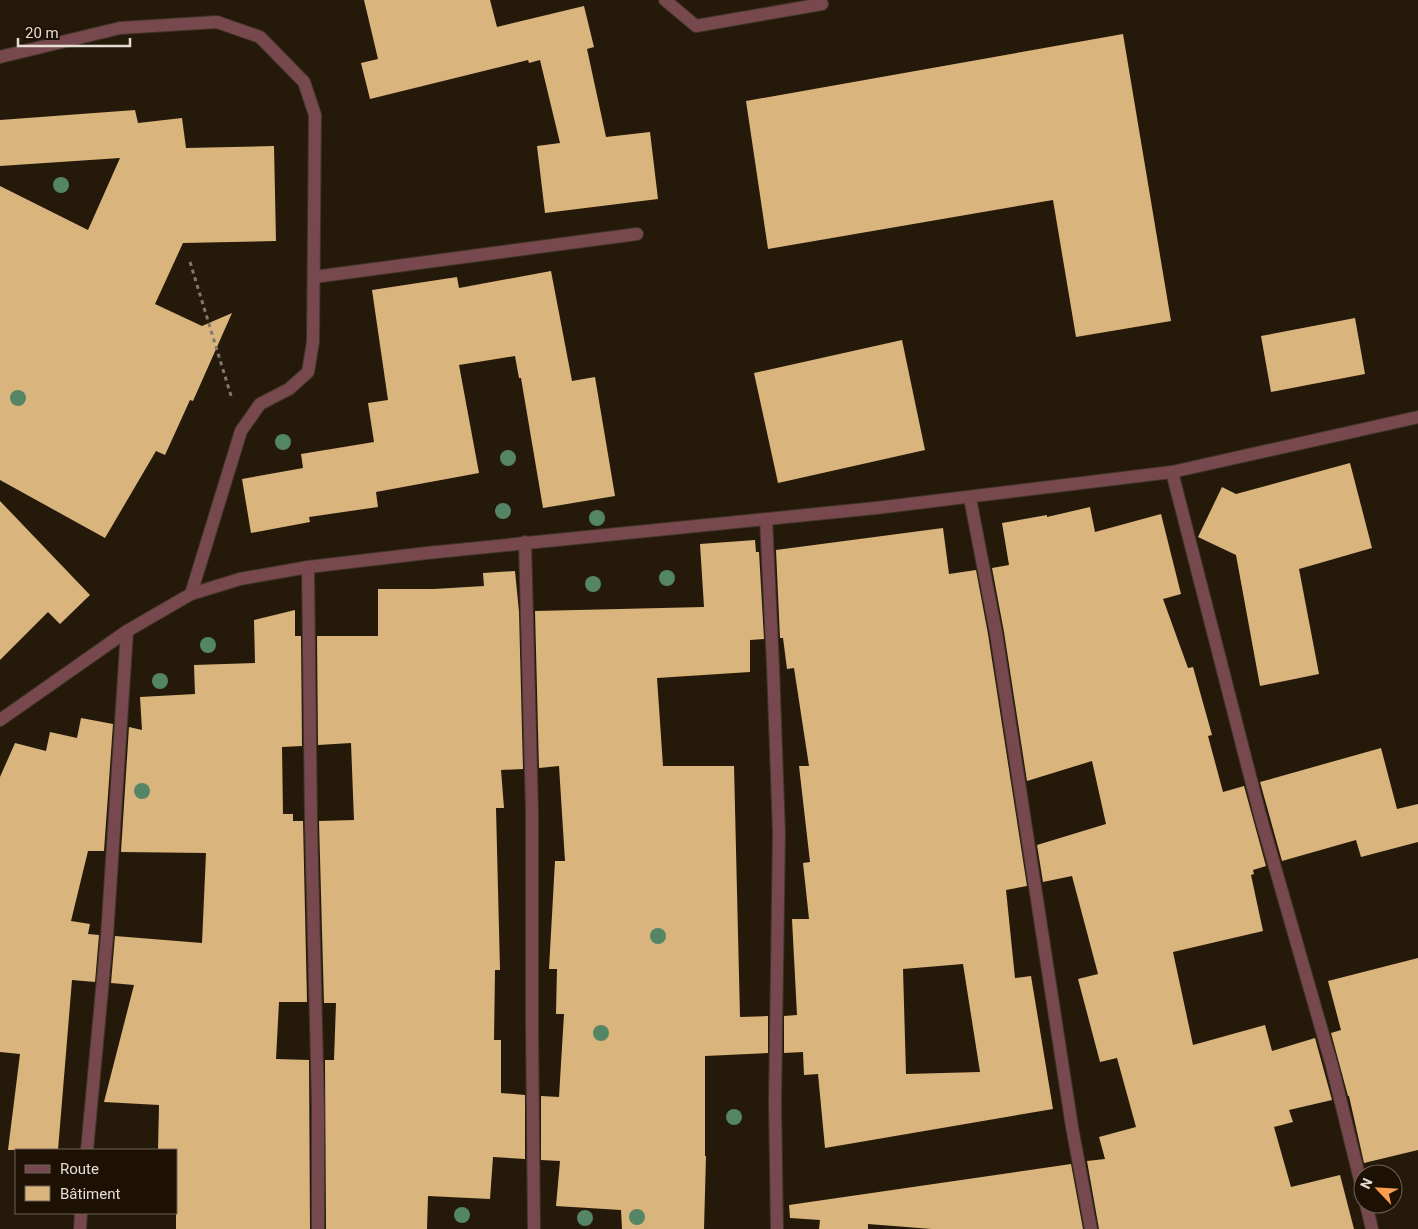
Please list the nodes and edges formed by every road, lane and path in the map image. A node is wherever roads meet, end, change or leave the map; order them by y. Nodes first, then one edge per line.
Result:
1 (665, 0) edge
2 (822, 4) dead end
3 (0, 57) edge
4 (638, 234) dead end
5 (190, 262) dead end
6 (314, 278) junction
7 (1418, 417) edge
8 (241, 430) junction
9 (1172, 472) junction
10 (970, 498) junction
11 (766, 519) junction
12 (525, 542) junction
13 (308, 567) junction
14 (191, 594) junction
15 (127, 631) junction
16 (0, 720) edge
17 (87, 1149) edge
18 (1356, 1164) edge
19 (81, 1214) edge
20 (1368, 1214) edge
21 (80, 1229) edge
22 (318, 1229) edge
23 (534, 1229) edge
24 (777, 1229) edge
25 (1091, 1229) edge
26 (1372, 1229) edge

1 - 2 street
3 - 6 street
4 - 6 street
5 - 8 path
6 - 8 street
7 - 9 street
8 - 14 street
9 - 10 street
9 - 18 street
10 - 11 street
10 - 25 street
11 - 12 street
11 - 24 street
12 - 13 street
12 - 23 street
13 - 14 street
13 - 22 street
14 - 15 street
15 - 16 street
15 - 17 street
19 - 21 street
20 - 26 street

